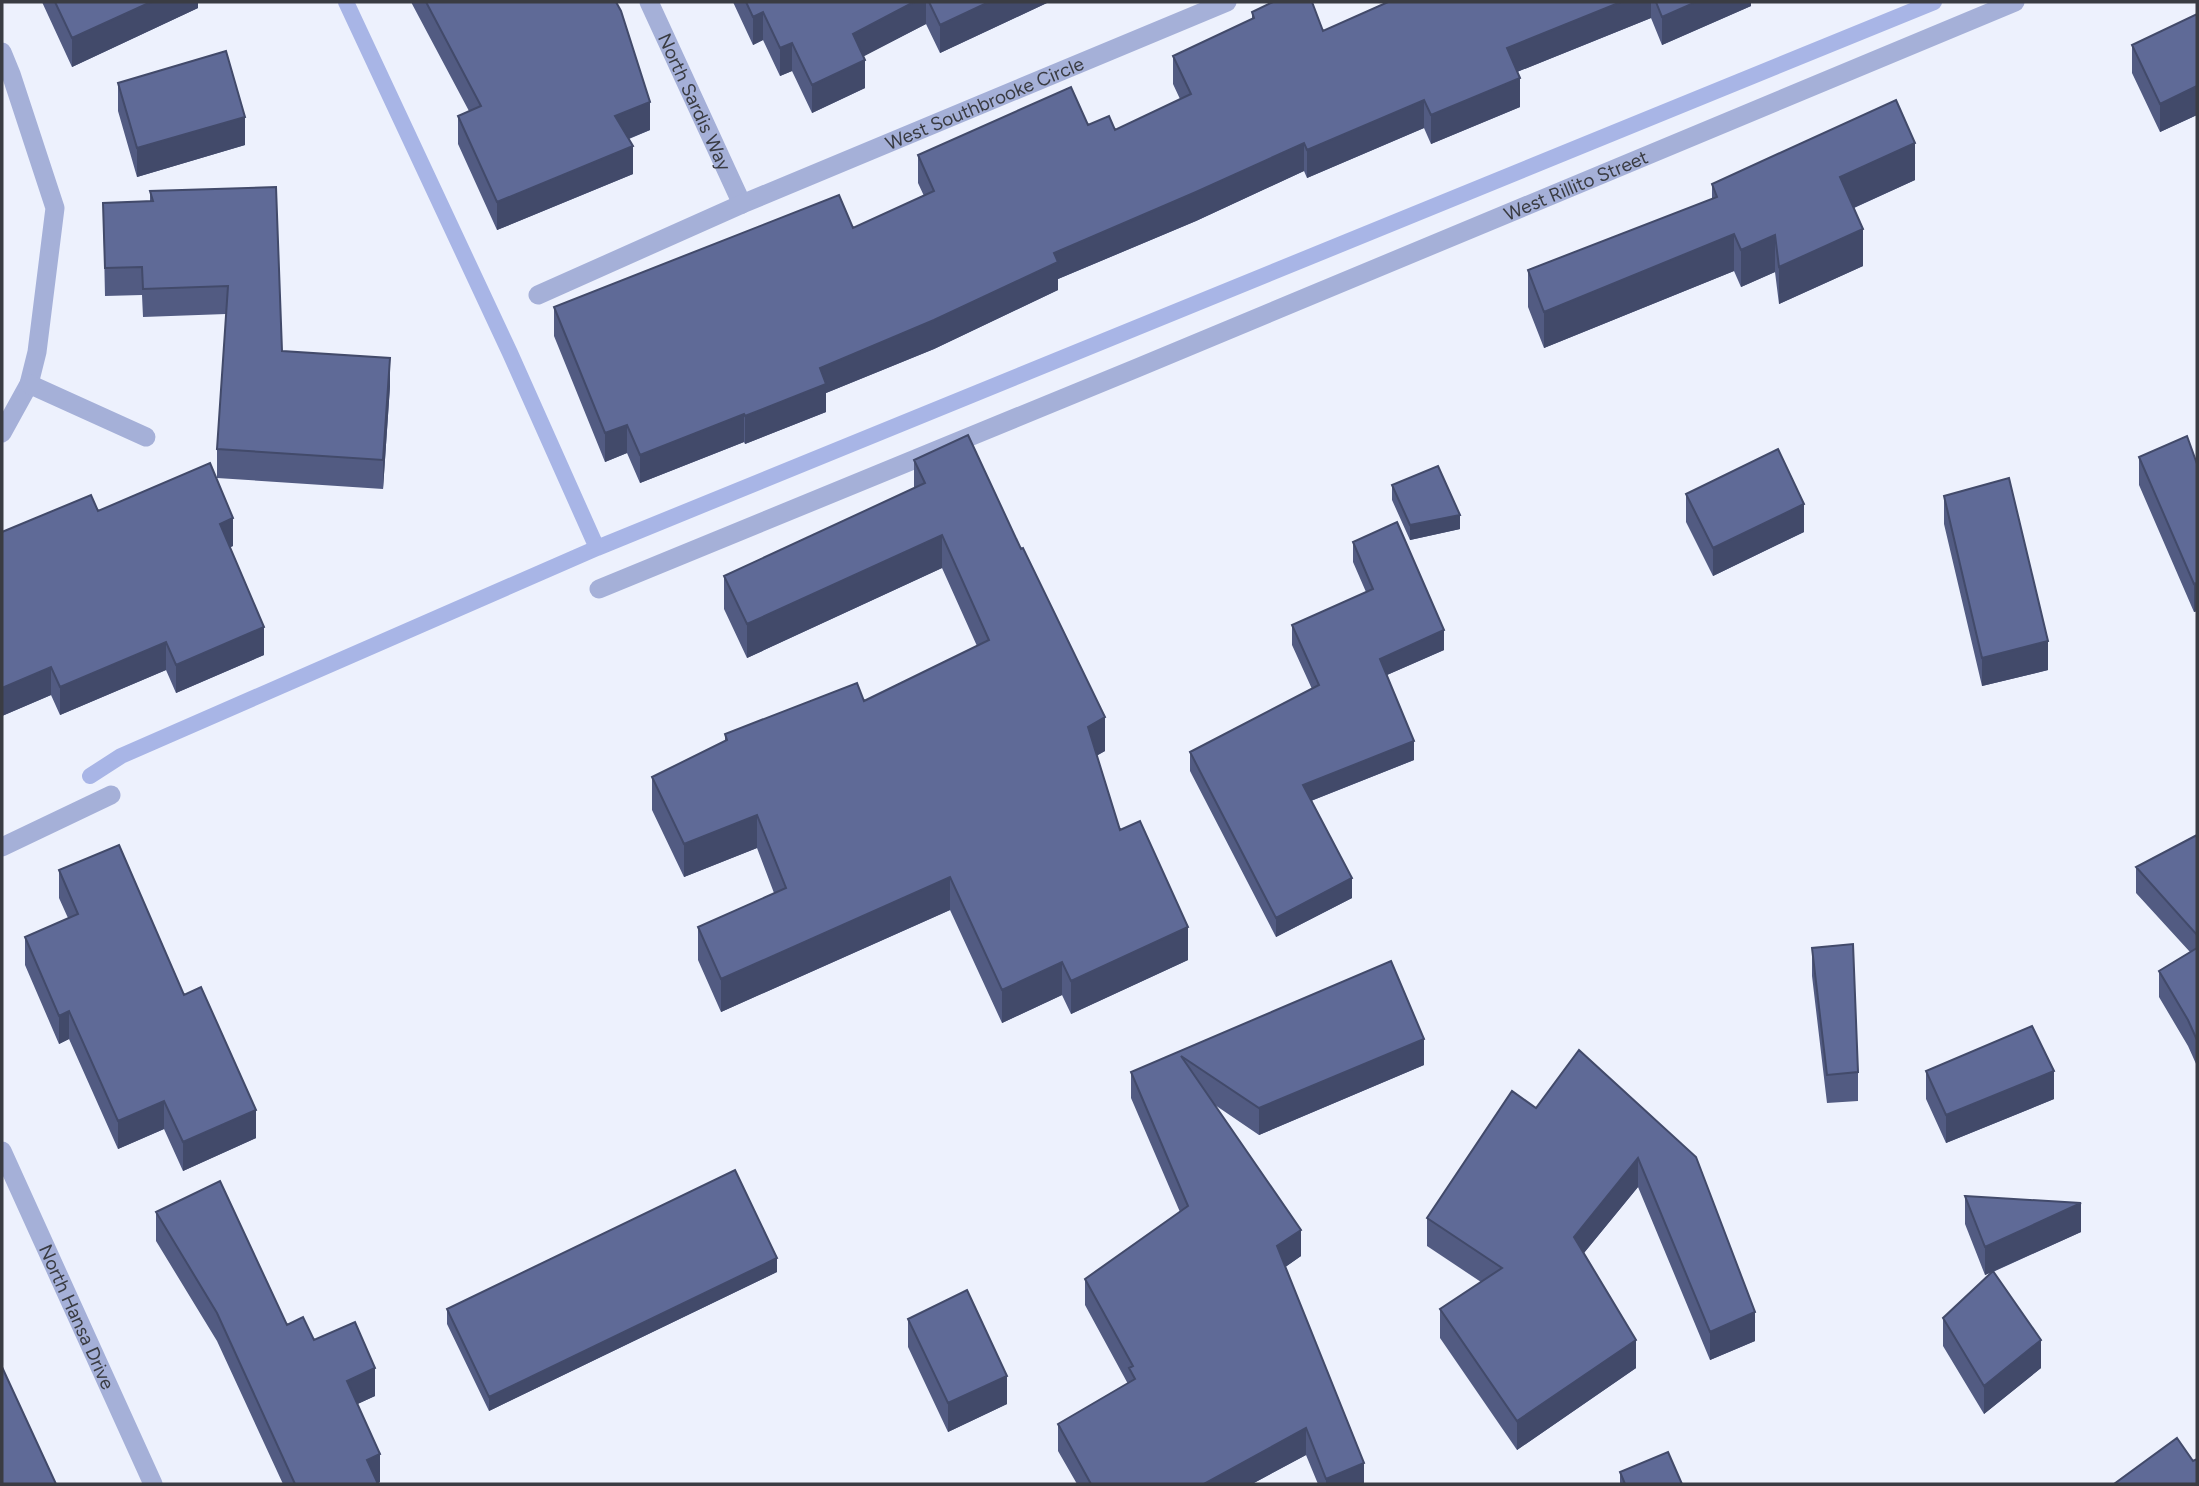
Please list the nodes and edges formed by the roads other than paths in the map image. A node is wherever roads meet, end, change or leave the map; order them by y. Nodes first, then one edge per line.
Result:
1 (649, 2) edge
2 (1227, 2) edge
3 (2015, 2) edge
4 (1192, 8) edge
5 (2, 52) edge
6 (742, 204) junction
7 (538, 295) dead end
8 (29, 384) junction
9 (2, 433) edge
10 (146, 436) dead end
11 (599, 589) dead end
12 (111, 795) dead end
13 (2, 846) edge
14 (2, 1151) edge
15 (153, 1484) edge

1 - 6 street, North Sardis Way
2 - 4 street, West Southbrooke Circle
3 - 11 street, West Rillito Street
4 - 6 street, West Southbrooke Circle
5 - 8 street
6 - 7 street, West Southbrooke Circle
8 - 9 street
8 - 10 street
12 - 13 street
14 - 15 street, North Hansa Drive

